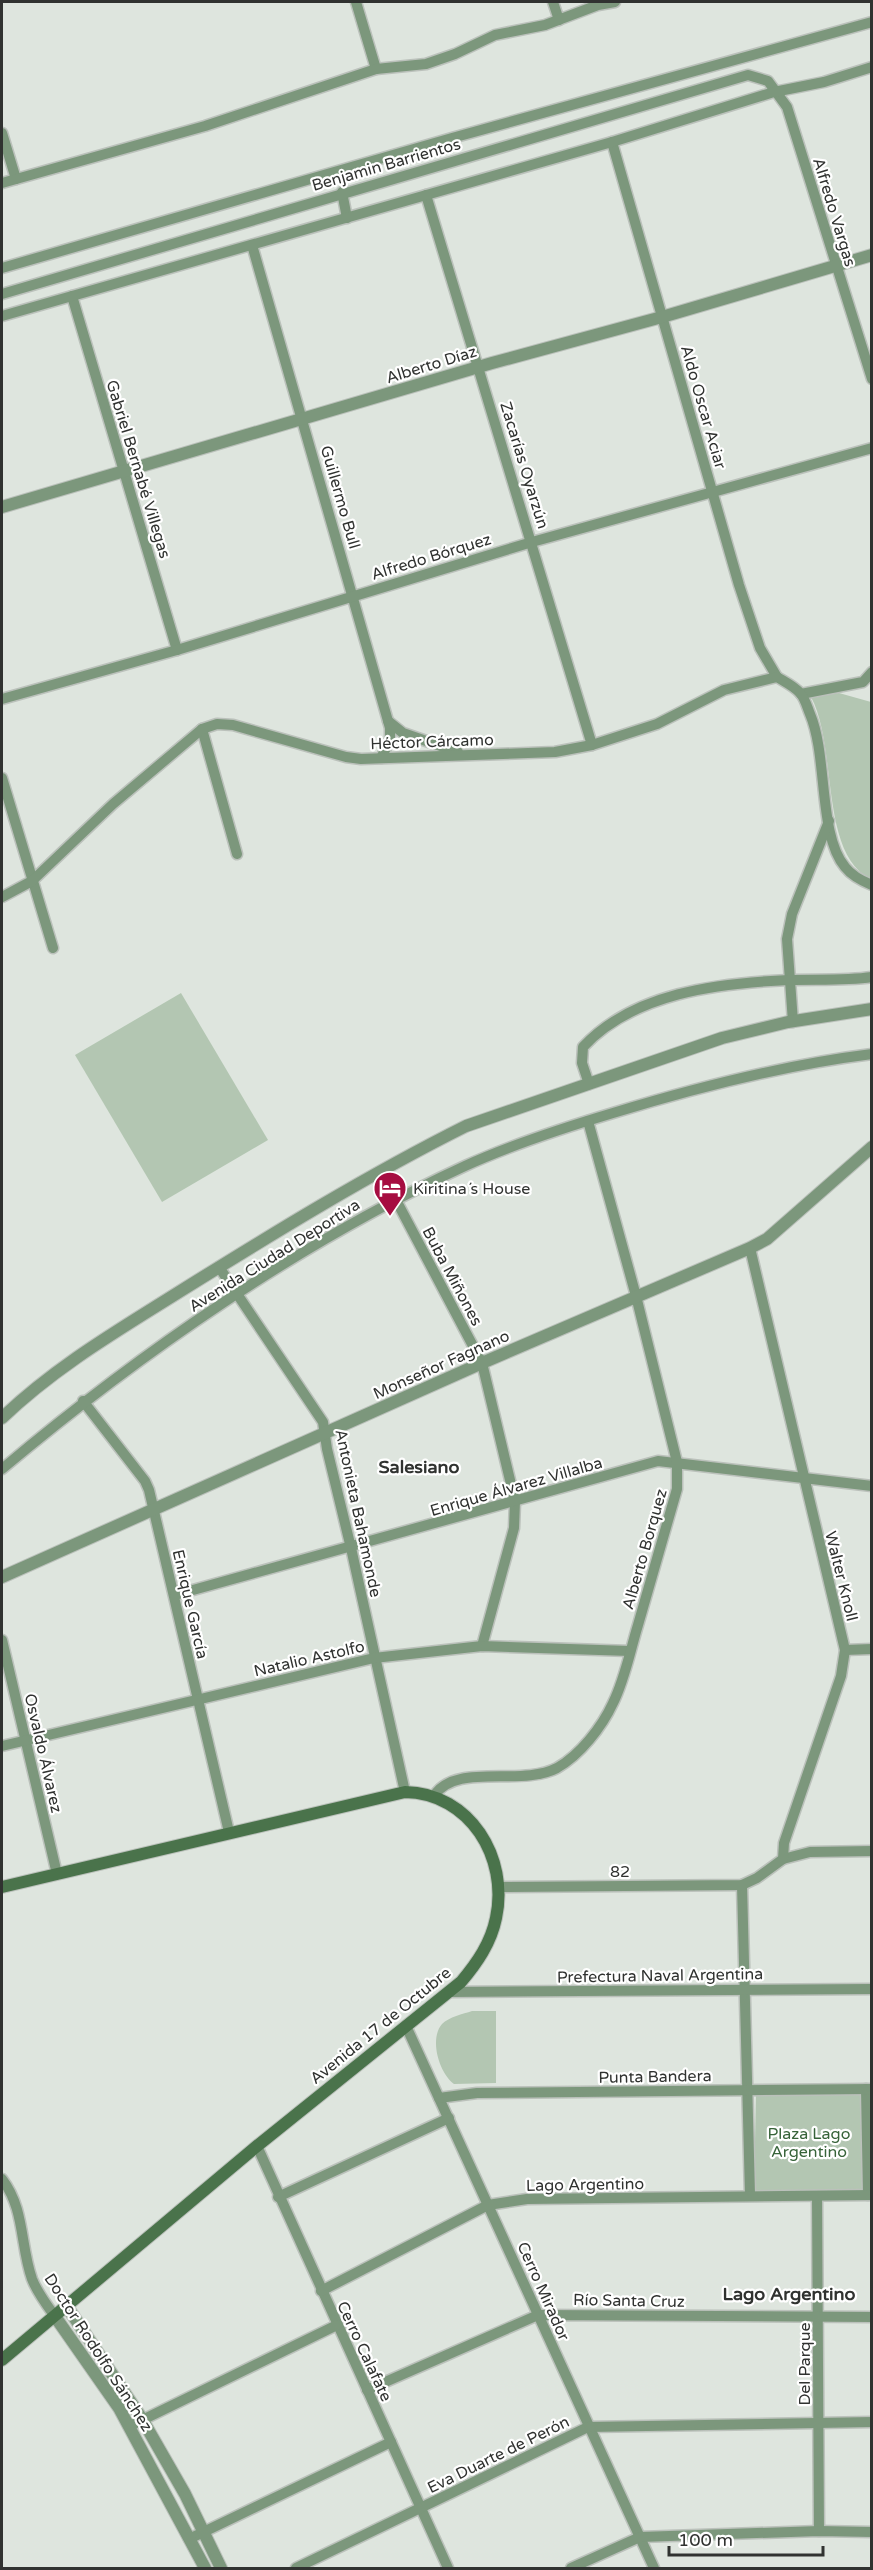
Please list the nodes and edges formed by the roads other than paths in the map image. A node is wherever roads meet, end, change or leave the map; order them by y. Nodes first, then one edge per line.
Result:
1 (356, 2) edge
2 (554, 2) edge
3 (615, 2) edge
4 (559, 20) junction
5 (872, 22) edge
6 (872, 67) edge
7 (376, 69) junction
8 (774, 92) junction
9 (2, 133) edge
10 (612, 142) junction
11 (16, 179) junction
12 (2, 183) edge
13 (342, 192) junction
14 (426, 195) junction
15 (346, 218) junction
16 (252, 245) junction
17 (872, 255) edge
18 (836, 265) junction
19 (2, 268) edge
20 (2, 294) edge
21 (72, 296) junction
22 (2, 316) edge
23 (662, 317) junction
24 (478, 367) junction
25 (872, 379) edge
26 (303, 419) junction
27 (872, 448) edge
28 (125, 472) junction
29 (712, 492) junction
30 (2, 507) edge
31 (532, 542) junction
32 (354, 596) junction
33 (177, 650) junction
34 (872, 672) edge
35 (777, 677) junction
36 (867, 685) edge
37 (801, 694) junction
38 (2, 699) edge
39 (388, 721) junction
40 (202, 729) junction
41 (592, 745) junction
42 (467, 754) junction
43 (381, 758) junction
44 (2, 778) edge
45 (829, 821) junction
46 (237, 854) dead end
47 (32, 881) junction
48 (872, 885) edge
49 (2, 897) edge
50 (53, 948) dead end
51 (872, 977) edge
52 (790, 980) junction
53 (872, 1010) edge
54 (793, 1022) junction
55 (872, 1054) edge
56 (589, 1084) junction
57 (588, 1121) junction
58 (872, 1147) edge
59 (396, 1200) junction
60 (750, 1248) junction
61 (219, 1267) junction
62 (237, 1293) junction
63 (636, 1296) junction
64 (482, 1364) junction
65 (83, 1401) junction
66 (2, 1418) edge
67 (326, 1432) junction
68 (677, 1462) junction
69 (2, 1469) edge
70 (803, 1478) junction
71 (872, 1486) edge
72 (515, 1501) junction
73 (154, 1509) junction
74 (351, 1548) junction
75 (2, 1575) edge
76 (175, 1595) junction
77 (2, 1640) edge
78 (483, 1646) junction
79 (845, 1650) junction
80 (872, 1650) edge
81 (630, 1651) junction
82 (374, 1658) junction
83 (197, 1699) junction
84 (25, 1741) junction
85 (2, 1746) edge
86 (405, 1792) junction
87 (434, 1796) junction
88 (229, 1832) junction
89 (872, 1851) edge
90 (783, 1859) junction
91 (57, 1874) junction
92 (742, 1885) junction
93 (2, 1887) edge
94 (499, 1887) junction
95 (745, 1989) junction
96 (872, 1989) edge
97 (449, 1992) junction
98 (406, 2026) junction
99 (747, 2089) junction
100 (869, 2089) edge
101 (439, 2098) junction
102 (448, 2118) junction
103 (257, 2146) junction
104 (2, 2179) edge
105 (750, 2195) junction
106 (870, 2195) edge
107 (817, 2196) junction
108 (278, 2197) junction
109 (488, 2205) junction
110 (321, 2291) junction
111 (66, 2305) junction
112 (54, 2315) junction
113 (538, 2315) junction
114 (819, 2317) junction
115 (872, 2317) edge
116 (337, 2325) junction
117 (2, 2360) edge
118 (367, 2390) junction
119 (142, 2420) junction
120 (819, 2422) junction
121 (872, 2422) edge
122 (130, 2426) junction
123 (588, 2427) junction
124 (391, 2442) junction
125 (421, 2508) junction
126 (819, 2531) junction
127 (872, 2532) edge
128 (204, 2533) junction
129 (640, 2537) junction
130 (189, 2539) junction
131 (205, 2568) edge
132 (221, 2568) edge
133 (296, 2568) edge
134 (448, 2568) edge
135 (571, 2568) edge
136 (654, 2568) edge

1 - 7 street
2 - 4 street
3 - 4 street
4 - 7 street
5 - 19 street
6 - 8 street
7 - 11 street
8 - 10 street
8 - 13 street, Benjamin Barrientos
8 - 18 street, Alfredo Vargas
9 - 11 street
10 - 14 street
10 - 23 street, Aldo Oscar Aciar
11 - 12 street
13 - 15 street
13 - 20 street, Benjamin Barrientos
14 - 15 street
14 - 24 street, Zacarías Oyarzún
15 - 16 street
16 - 21 street
16 - 26 street, Guillermo Bull
17 - 18 street, Alberto Díaz
18 - 23 street, Alberto Díaz
18 - 25 street, Alfredo Vargas
21 - 22 street
21 - 28 street, Gabriel Bernabé Villegas
23 - 24 street, Alberto Díaz
23 - 29 street, Aldo Oscar Aciar
24 - 26 street, Alberto Díaz
24 - 31 street, Zacarías Oyarzún
26 - 28 street, Alberto Díaz
26 - 32 street, Guillermo Bull
27 - 29 street, Alfredo Bórquez
28 - 30 street, Alberto Díaz
28 - 33 street, Gabriel Bernabé Villegas
29 - 31 street, Alfredo Bórquez
29 - 35 street, Aldo Oscar Aciar
31 - 32 street, Alfredo Bórquez
31 - 41 street, Zacarías Oyarzún
32 - 33 street, Alfredo Bórquez
32 - 39 street, Guillermo Bull
33 - 38 street, Alfredo Bórquez
34 - 36 street
35 - 37 street
35 - 41 street, Héctor Cárcamo
36 - 37 street
37 - 45 street
39 - 42 street
39 - 43 street, Guillermo Bull
40 - 43 street, Héctor Cárcamo
40 - 46 street
40 - 47 street
41 - 42 street, Héctor Cárcamo
42 - 43 street, Héctor Cárcamo
44 - 47 street
45 - 48 street
45 - 52 street
47 - 49 street
47 - 50 street
51 - 52 street
52 - 54 street
52 - 56 street
53 - 54 street, Avenida Ciudad Deportiva
54 - 56 street, Avenida Ciudad Deportiva
55 - 57 street, Avenida Ciudad Deportiva
56 - 61 street, Avenida Ciudad Deportiva
57 - 59 street, Avenida Ciudad Deportiva
57 - 63 street, Alberto Borquez
58 - 60 street, Monseñor Fagnano
59 - 62 street, Avenida Ciudad Deportiva
59 - 64 street, Buba Miñones
60 - 63 street, Monseñor Fagnano
60 - 70 street, Walter Knoll
61 - 62 street, Antonieta Bahamonde
61 - 66 street, Avenida Ciudad Deportiva
62 - 65 street, Avenida Ciudad Deportiva
62 - 67 street, Antonieta Bahamonde
63 - 64 street, Monseñor Fagnano
63 - 68 street, Alberto Borquez
64 - 67 street, Monseñor Fagnano
64 - 72 street, Buba Miñones
65 - 69 street, Avenida Ciudad Deportiva
65 - 73 street, Enrique García
67 - 73 street, Monseñor Fagnano
67 - 74 street, Antonieta Bahamonde
68 - 70 street, Enrique Álvarez Villalba
68 - 72 street, Enrique Álvarez Villalba
68 - 81 street, Alberto Borquez
70 - 71 street, Enrique Álvarez Villalba
70 - 79 street, Walter Knoll
72 - 74 street, Enrique Álvarez Villalba
72 - 78 street, Buba Miñones
73 - 75 street, Monseñor Fagnano
73 - 76 street, Enrique García
74 - 76 street, Enrique Álvarez Villalba
74 - 82 street, Antonieta Bahamonde
76 - 83 street, Enrique García
77 - 84 street, Osvaldo Álvarez
78 - 81 street, Natalio Astolfo
78 - 82 street, Natalio Astolfo
79 - 80 street
79 - 90 street, Walter Knoll
81 - 87 street, Alberto Borquez
82 - 83 street, Natalio Astolfo
82 - 86 street, Antonieta Bahamonde
83 - 84 street, Natalio Astolfo
83 - 88 street, Enrique García
84 - 85 street, Natalio Astolfo
84 - 91 street, Osvaldo Álvarez
86 - 87 main road, Avenida 17 de Octubre
86 - 88 main road, Avenida 17 de Octubre
87 - 94 main road, Avenida 17 de Octubre
88 - 91 main road, Avenida 17 de Octubre
89 - 90 street
90 - 92 street
91 - 93 main road, Avenida 17 de Octubre
92 - 94 street, 82
92 - 95 street
94 - 97 main road, Avenida 17 de Octubre
95 - 96 street, Prefectura Naval Argentina
95 - 97 street, Prefectura Naval Argentina
95 - 99 street
97 - 98 main road, Avenida 17 de Octubre
98 - 101 street, Cerro Mirador
98 - 103 main road, Avenida 17 de Octubre
99 - 100 street, Punta Bandera
99 - 101 street, Punta Bandera
99 - 105 street
100 - 106 street
101 - 102 street, Cerro Mirador
102 - 108 street
102 - 109 street, Cerro Mirador
103 - 108 street, Cerro Calafate
103 - 111 main road, Avenida 17 de Octubre
104 - 112 street, Doctor Rodolfo Sánchez
105 - 107 street, Lago Argentino
105 - 109 street, Lago Argentino
106 - 107 street, Lago Argentino
107 - 114 street, Del Parque
108 - 110 street, Cerro Calafate
109 - 110 street, Lago Argentino
109 - 113 street, Cerro Mirador
110 - 116 street, Cerro Calafate
111 - 112 main road, Avenida 17 de Octubre
111 - 119 street, Doctor Rodolfo Sánchez
112 - 117 main road, Avenida 17 de Octubre
112 - 122 street, Doctor Rodolfo Sánchez
113 - 114 street, Río Santa Cruz
113 - 118 street, Río Santa Cruz
113 - 123 street, Cerro Mirador
114 - 115 street, Río Santa Cruz
114 - 120 street, Del Parque
116 - 118 street, Cerro Calafate
116 - 119 street
118 - 124 street, Cerro Calafate
119 - 122 street
119 - 128 street, Doctor Rodolfo Sánchez
120 - 121 street, Eva Duarte de Perón
120 - 123 street, Eva Duarte de Perón
120 - 126 street, Del Parque
122 - 130 street, Doctor Rodolfo Sánchez
123 - 125 street, Eva Duarte de Perón
123 - 129 street, Cerro Mirador
124 - 125 street, Cerro Calafate
124 - 128 street
125 - 133 street, Eva Duarte de Perón
125 - 134 street, Cerro Calafate
126 - 127 street
126 - 129 street
128 - 130 street
128 - 132 street, Doctor Rodolfo Sánchez
129 - 135 street
129 - 136 street, Cerro Mirador
130 - 131 street, Doctor Rodolfo Sánchez

